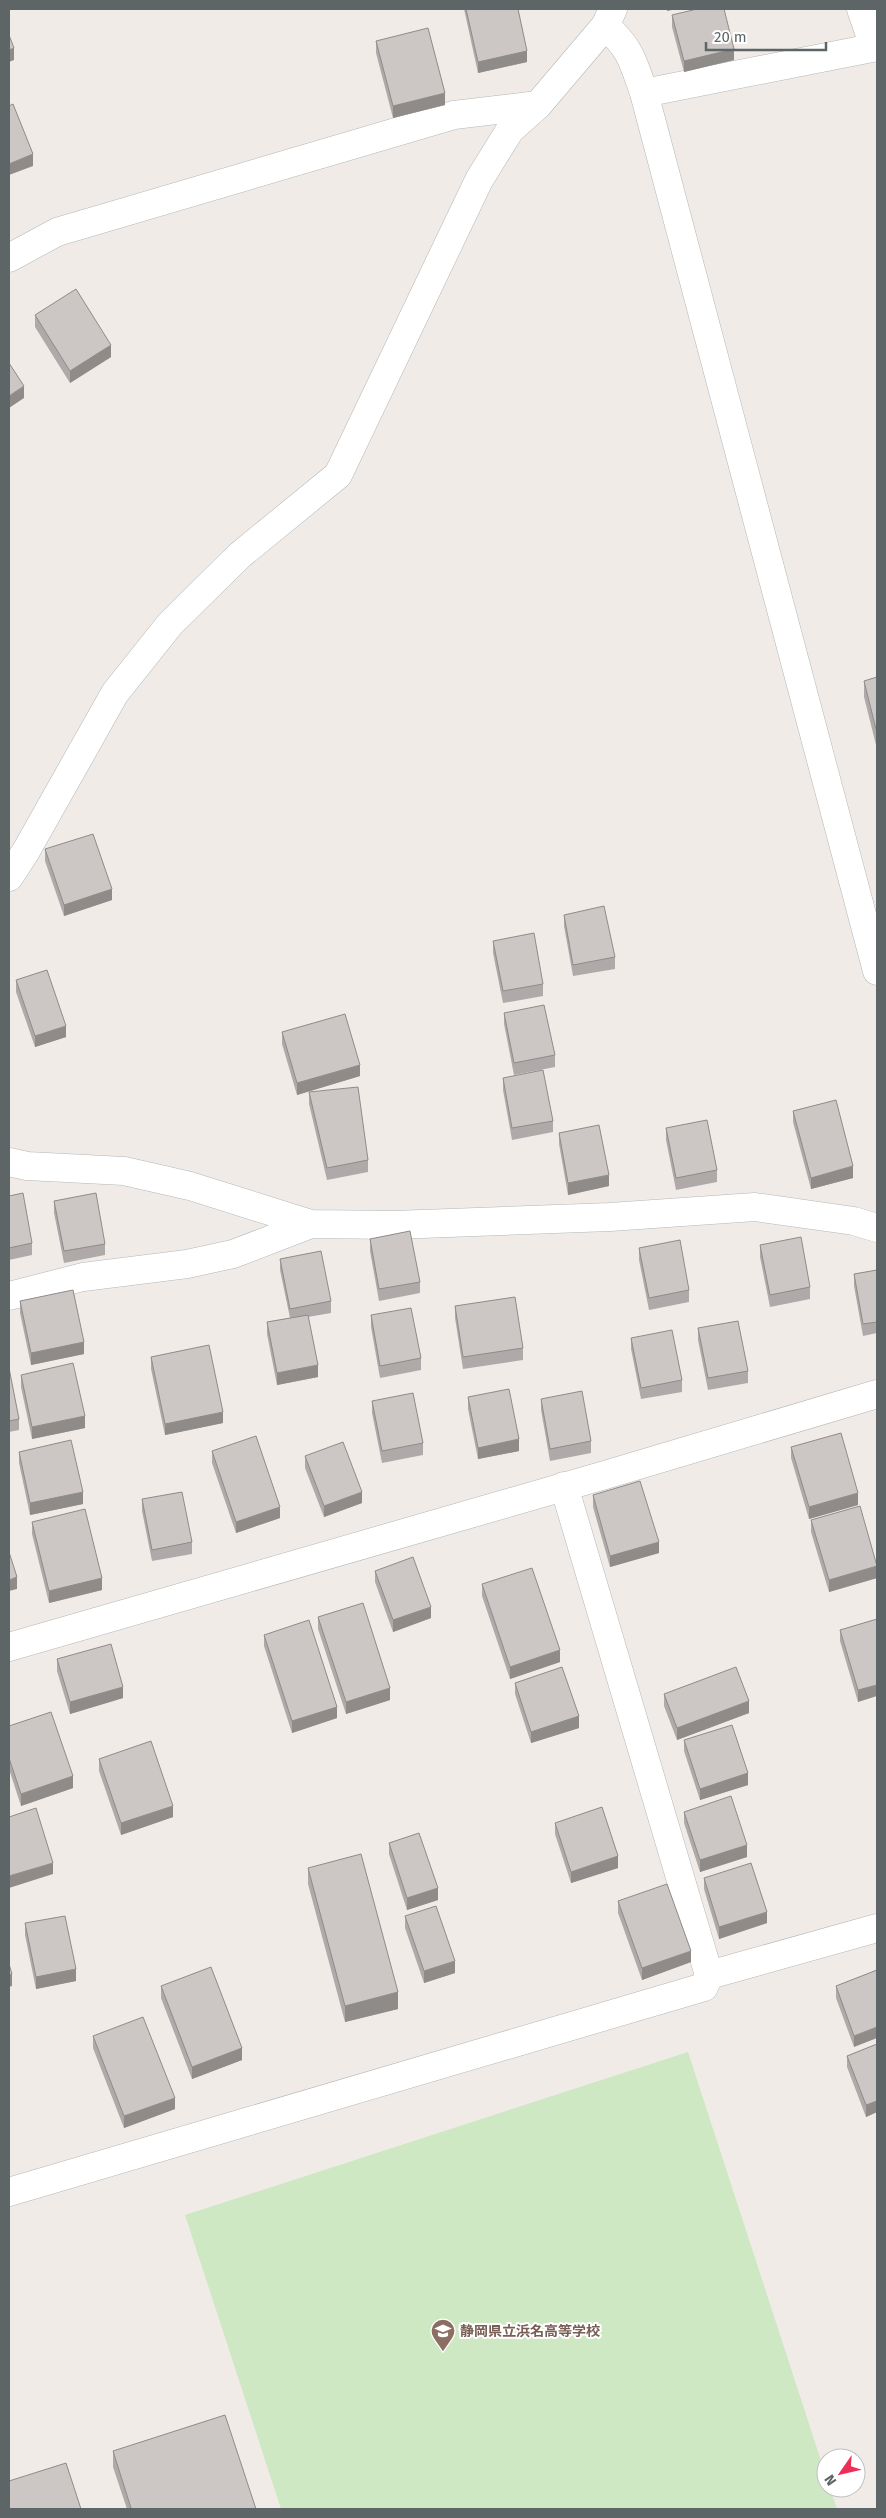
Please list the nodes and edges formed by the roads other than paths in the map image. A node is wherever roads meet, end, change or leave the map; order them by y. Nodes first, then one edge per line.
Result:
1 (861, 9) edge
2 (609, 17) edge
3 (876, 47) edge
4 (644, 94) junction
5 (538, 104) junction
6 (9, 258) edge
7 (9, 877) edge
8 (877, 971) edge
9 (9, 1162) edge
10 (311, 1224) junction
11 (877, 1228) edge
12 (9, 1296) edge
13 (877, 1394) edge
14 (564, 1486) junction
15 (9, 1647) edge
16 (877, 1928) edge
17 (709, 1975) junction
18 (9, 2192) edge

1 - 3 street
2 - 4 street
2 - 5 street
3 - 4 street
4 - 8 street
5 - 6 street
5 - 7 street
9 - 10 street
10 - 11 street
10 - 12 street
13 - 14 street
14 - 15 street
14 - 17 street
16 - 17 street
17 - 18 street

